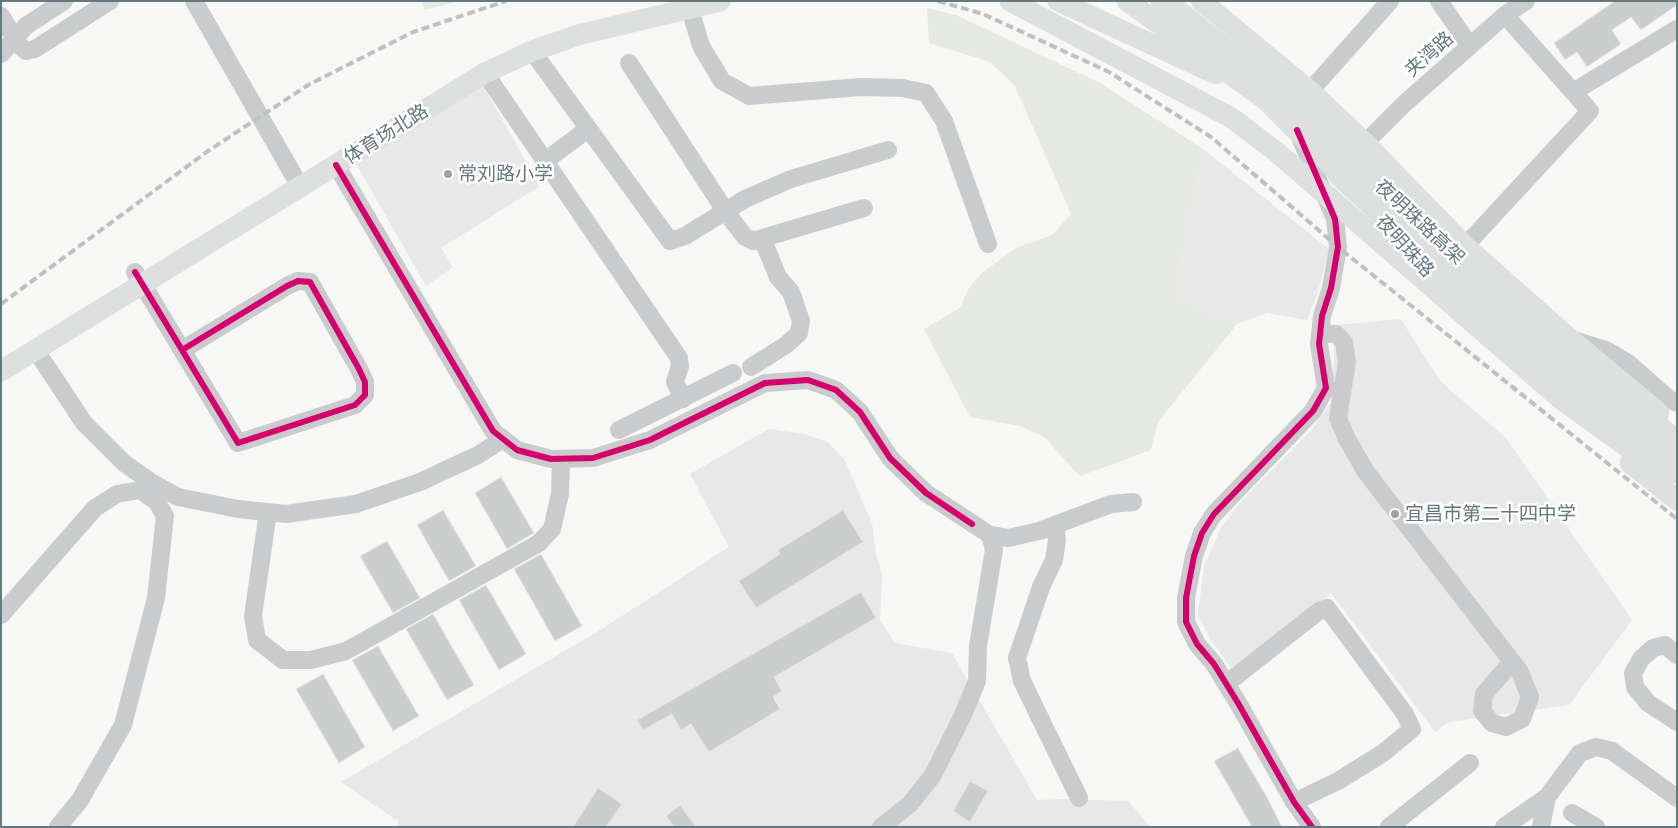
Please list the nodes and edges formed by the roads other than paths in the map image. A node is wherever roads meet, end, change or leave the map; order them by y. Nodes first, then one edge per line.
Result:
1 (64, 1) edge
2 (110, 1) edge
3 (194, 1) edge
4 (720, 1) edge
5 (731, 1) edge
6 (1010, 1) edge
7 (1058, 1) edge
8 (1068, 1) edge
9 (1127, 1) edge
10 (1139, 1) edge
11 (1163, 1) edge
12 (1201, 1) edge
13 (1390, 1) edge
14 (1439, 1) edge
15 (1526, 1) edge
16 (689, 5) edge
17 (1505, 14) junction
18 (1, 16) edge
19 (1164, 27) junction
20 (1677, 29) edge
21 (15, 39) junction
22 (1143, 39) junction
23 (1220, 46) junction
24 (1470, 46) junction
25 (532, 51) junction
26 (1, 54) edge
27 (629, 63) dead end
28 (485, 73) junction
29 (1250, 89) junction
30 (1310, 92) junction
31 (1573, 92) junction
32 (588, 129) junction
33 (1296, 130) junction
34 (1365, 143) junction
35 (888, 150) dead end
36 (545, 161) junction
37 (336, 165) junction
38 (1340, 174) junction
39 (294, 176) junction
40 (864, 208) dead end
41 (726, 212) junction
42 (762, 238) junction
43 (988, 244) dead end
44 (1465, 246) junction
45 (139, 278) junction
46 (1320, 333) junction
47 (1570, 339) junction
48 (35, 349) junction
49 (182, 350) junction
50 (1, 355) edge
51 (751, 367) dead end
52 (1, 371) edge
53 (733, 373) dead end
54 (683, 399) junction
55 (1677, 403) edge
56 (1677, 428) edge
57 (619, 430) dead end
58 (503, 438) junction
59 (1677, 443) edge
60 (561, 458) junction
61 (1677, 471) edge
62 (1677, 482) edge
63 (1677, 500) edge
64 (1133, 502) dead end
65 (268, 512) junction
66 (1055, 525) junction
67 (990, 535) junction
68 (1, 615) edge
69 (1677, 656) edge
70 (1512, 662) dead end
71 (1226, 684) junction
72 (1677, 722) edge
73 (1470, 763) dead end
74 (1546, 797) junction
75 (1079, 798) dead end
76 (1677, 798) edge
77 (1294, 802) junction
78 (1572, 813) dead end
79 (58, 827) edge
80 (881, 827) edge
81 (1312, 827) edge
82 (1389, 827) edge
83 (1504, 827) edge
84 (1541, 827) edge
85 (1596, 827) edge

1 - 21 street
2 - 21 street
3 - 39 street
4 - 16 main road, 体育场北路
5 - 16 main road
6 - 62 main road
7 - 22 main road
8 - 22 main road
9 - 19 main road, 夜明珠路
10 - 23 main road
11 - 23 highway, 夜明珠路高架
12 - 30 main road
13 - 30 street
14 - 24 street
15 - 17 street, 夹湾路
16 - 25 main road, 体育场北路
16 - 39 main road, 体育场北路
16 - 43 street
17 - 24 street, 夹湾路
17 - 31 street
18 - 21 street
19 - 22 main road
19 - 29 main road, 夜明珠路
20 - 31 street
21 - 26 street
22 - 29 main road
23 - 59 highway, 夜明珠路高架
24 - 34 street, 夹湾路
25 - 28 main road, 体育场北路
25 - 32 street
27 - 41 street
28 - 36 street
28 - 37 main road, 体育场北路
29 - 33 main road, 夜明珠路
30 - 34 main road
31 - 44 street
32 - 36 street
32 - 41 street
33 - 38 main road, 夜明珠路
33 - 46 street
34 - 44 main road
35 - 41 street
36 - 54 street
37 - 45 main road, 体育场北路
37 - 58 street
38 - 61 highway, 夜明珠路高架
38 - 63 main road, 夜明珠路
39 - 45 main road, 体育场北路
40 - 42 street
41 - 42 street
42 - 51 street
44 - 47 main road
45 - 48 main road, 体育场北路
45 - 49 street
45 - 50 main road, 体育场北路
46 - 70 street
46 - 71 street
47 - 55 street
47 - 56 main road
48 - 52 main road, 体育场北路
48 - 65 street
49 - 49 street
53 - 54 street
54 - 57 street
58 - 60 street
58 - 65 street
60 - 65 street
60 - 67 street
64 - 66 street
66 - 67 street
66 - 75 street
67 - 80 street
68 - 79 street
69 - 72 street
71 - 77 street
71 - 77 street
73 - 82 street
74 - 76 street
74 - 83 street
74 - 84 street
77 - 81 street
78 - 85 street

